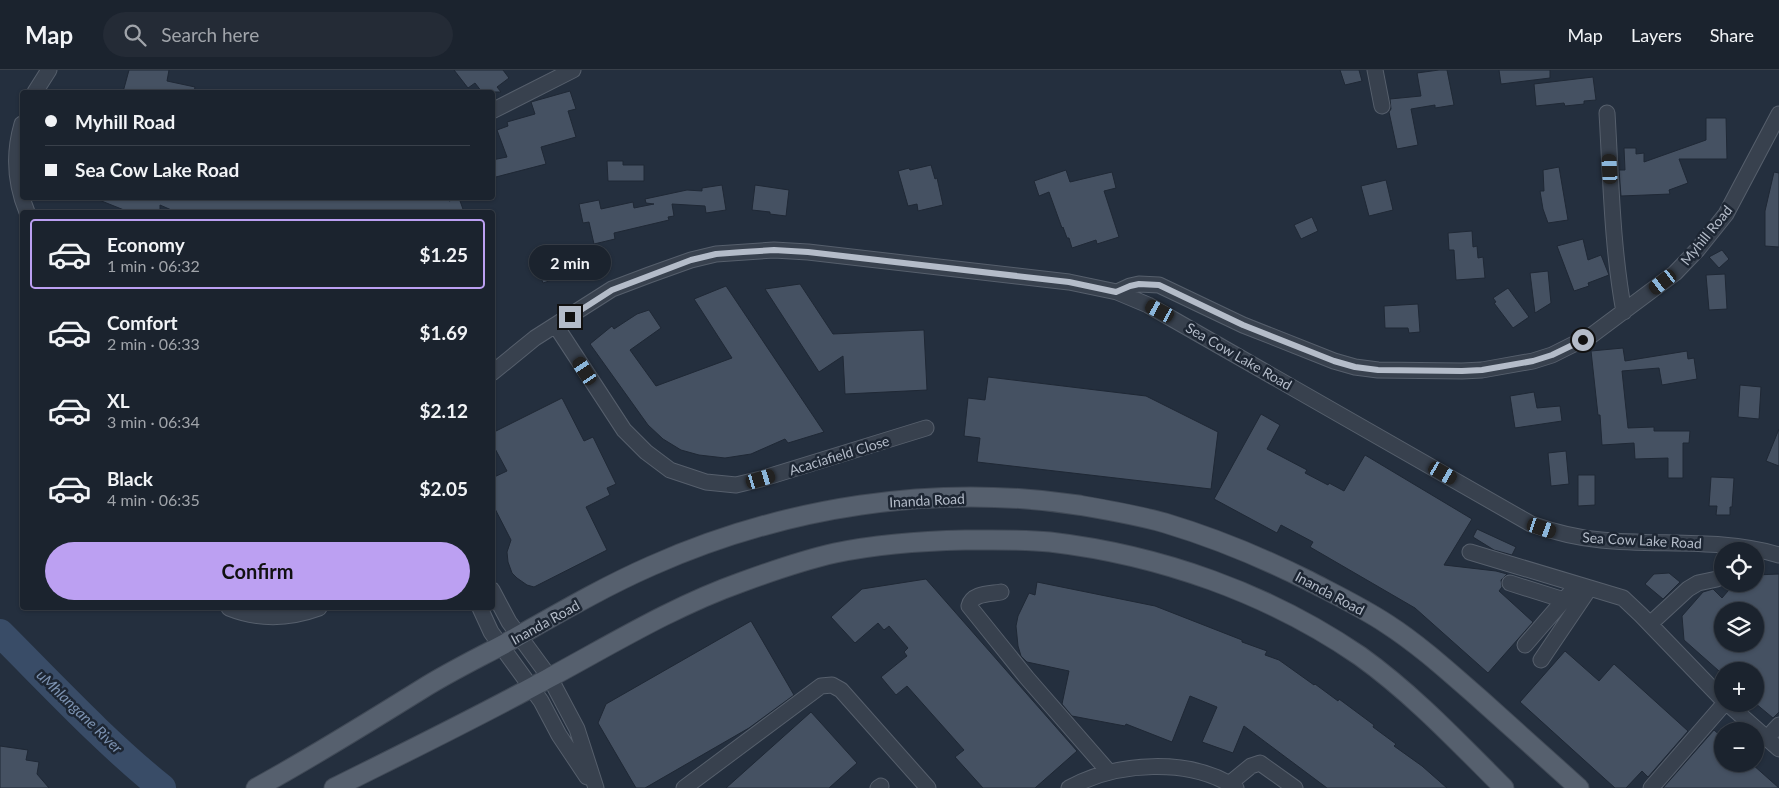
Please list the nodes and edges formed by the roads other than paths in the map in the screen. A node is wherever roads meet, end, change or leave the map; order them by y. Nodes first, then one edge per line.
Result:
1 (49, 70) edge
2 (573, 70) edge
3 (1375, 70) edge
4 (36, 90) edge
5 (1382, 106) dead end
6 (495, 110) edge
7 (1607, 113) dead end
8 (1779, 114) edge
9 (20, 134) edge
10 (20, 187) edge
11 (1116, 292) junction
12 (1624, 312) junction
13 (556, 326) junction
14 (495, 371) edge
15 (926, 428) dead end
16 (1470, 552) dead end
17 (1779, 555) edge
18 (1714, 580) edge
19 (1510, 583) dead end
20 (1583, 587) junction
21 (1001, 592) dead end
22 (495, 596) edge
23 (1564, 600) junction
24 (234, 610) edge
25 (313, 610) edge
26 (481, 610) edge
27 (1646, 619) junction
28 (519, 636) junction
29 (502, 645) junction
30 (1524, 645) dead end
31 (1541, 660) dead end
32 (550, 678) junction
33 (530, 688) junction
34 (1714, 691) edge
35 (1717, 712) edge
36 (1737, 712) edge
37 (1779, 725) edge
38 (1767, 738) junction
39 (1779, 749) edge
40 (1110, 772) junction
41 (1232, 786) edge
42 (1074, 787) edge
43 (256, 788) edge
44 (334, 788) edge
45 (595, 788) edge
46 (684, 788) edge
47 (928, 788) edge
48 (1295, 788) edge
49 (1504, 788) edge
50 (1579, 788) edge
51 (1651, 788) edge

1 - 4 street
2 - 6 street
3 - 5 street
7 - 12 street
8 - 12 street, Myhill Road
9 - 10 street
11 - 12 street, Myhill Road
11 - 13 street, Sea Cow Lake Road
11 - 17 street, Sea Cow Lake Road
13 - 14 street, Sea Cow Lake Road
13 - 15 street, Acaciafield Close
16 - 20 street
18 - 27 street
19 - 23 street
20 - 23 street
20 - 27 street
20 - 31 street
21 - 40 street
22 - 28 street
23 - 30 street
24 - 25 street
26 - 29 street
27 - 34 street
28 - 29 main road, Inanda Road
28 - 32 street
28 - 50 main road, Inanda Road
29 - 33 street
29 - 43 main road, Inanda Road
32 - 33 main road
32 - 45 street
32 - 49 main road
33 - 44 main road
33 - 45 street
35 - 51 street
36 - 38 street
37 - 38 street
38 - 39 street
40 - 41 street
40 - 42 street
41 - 48 street
46 - 47 street

